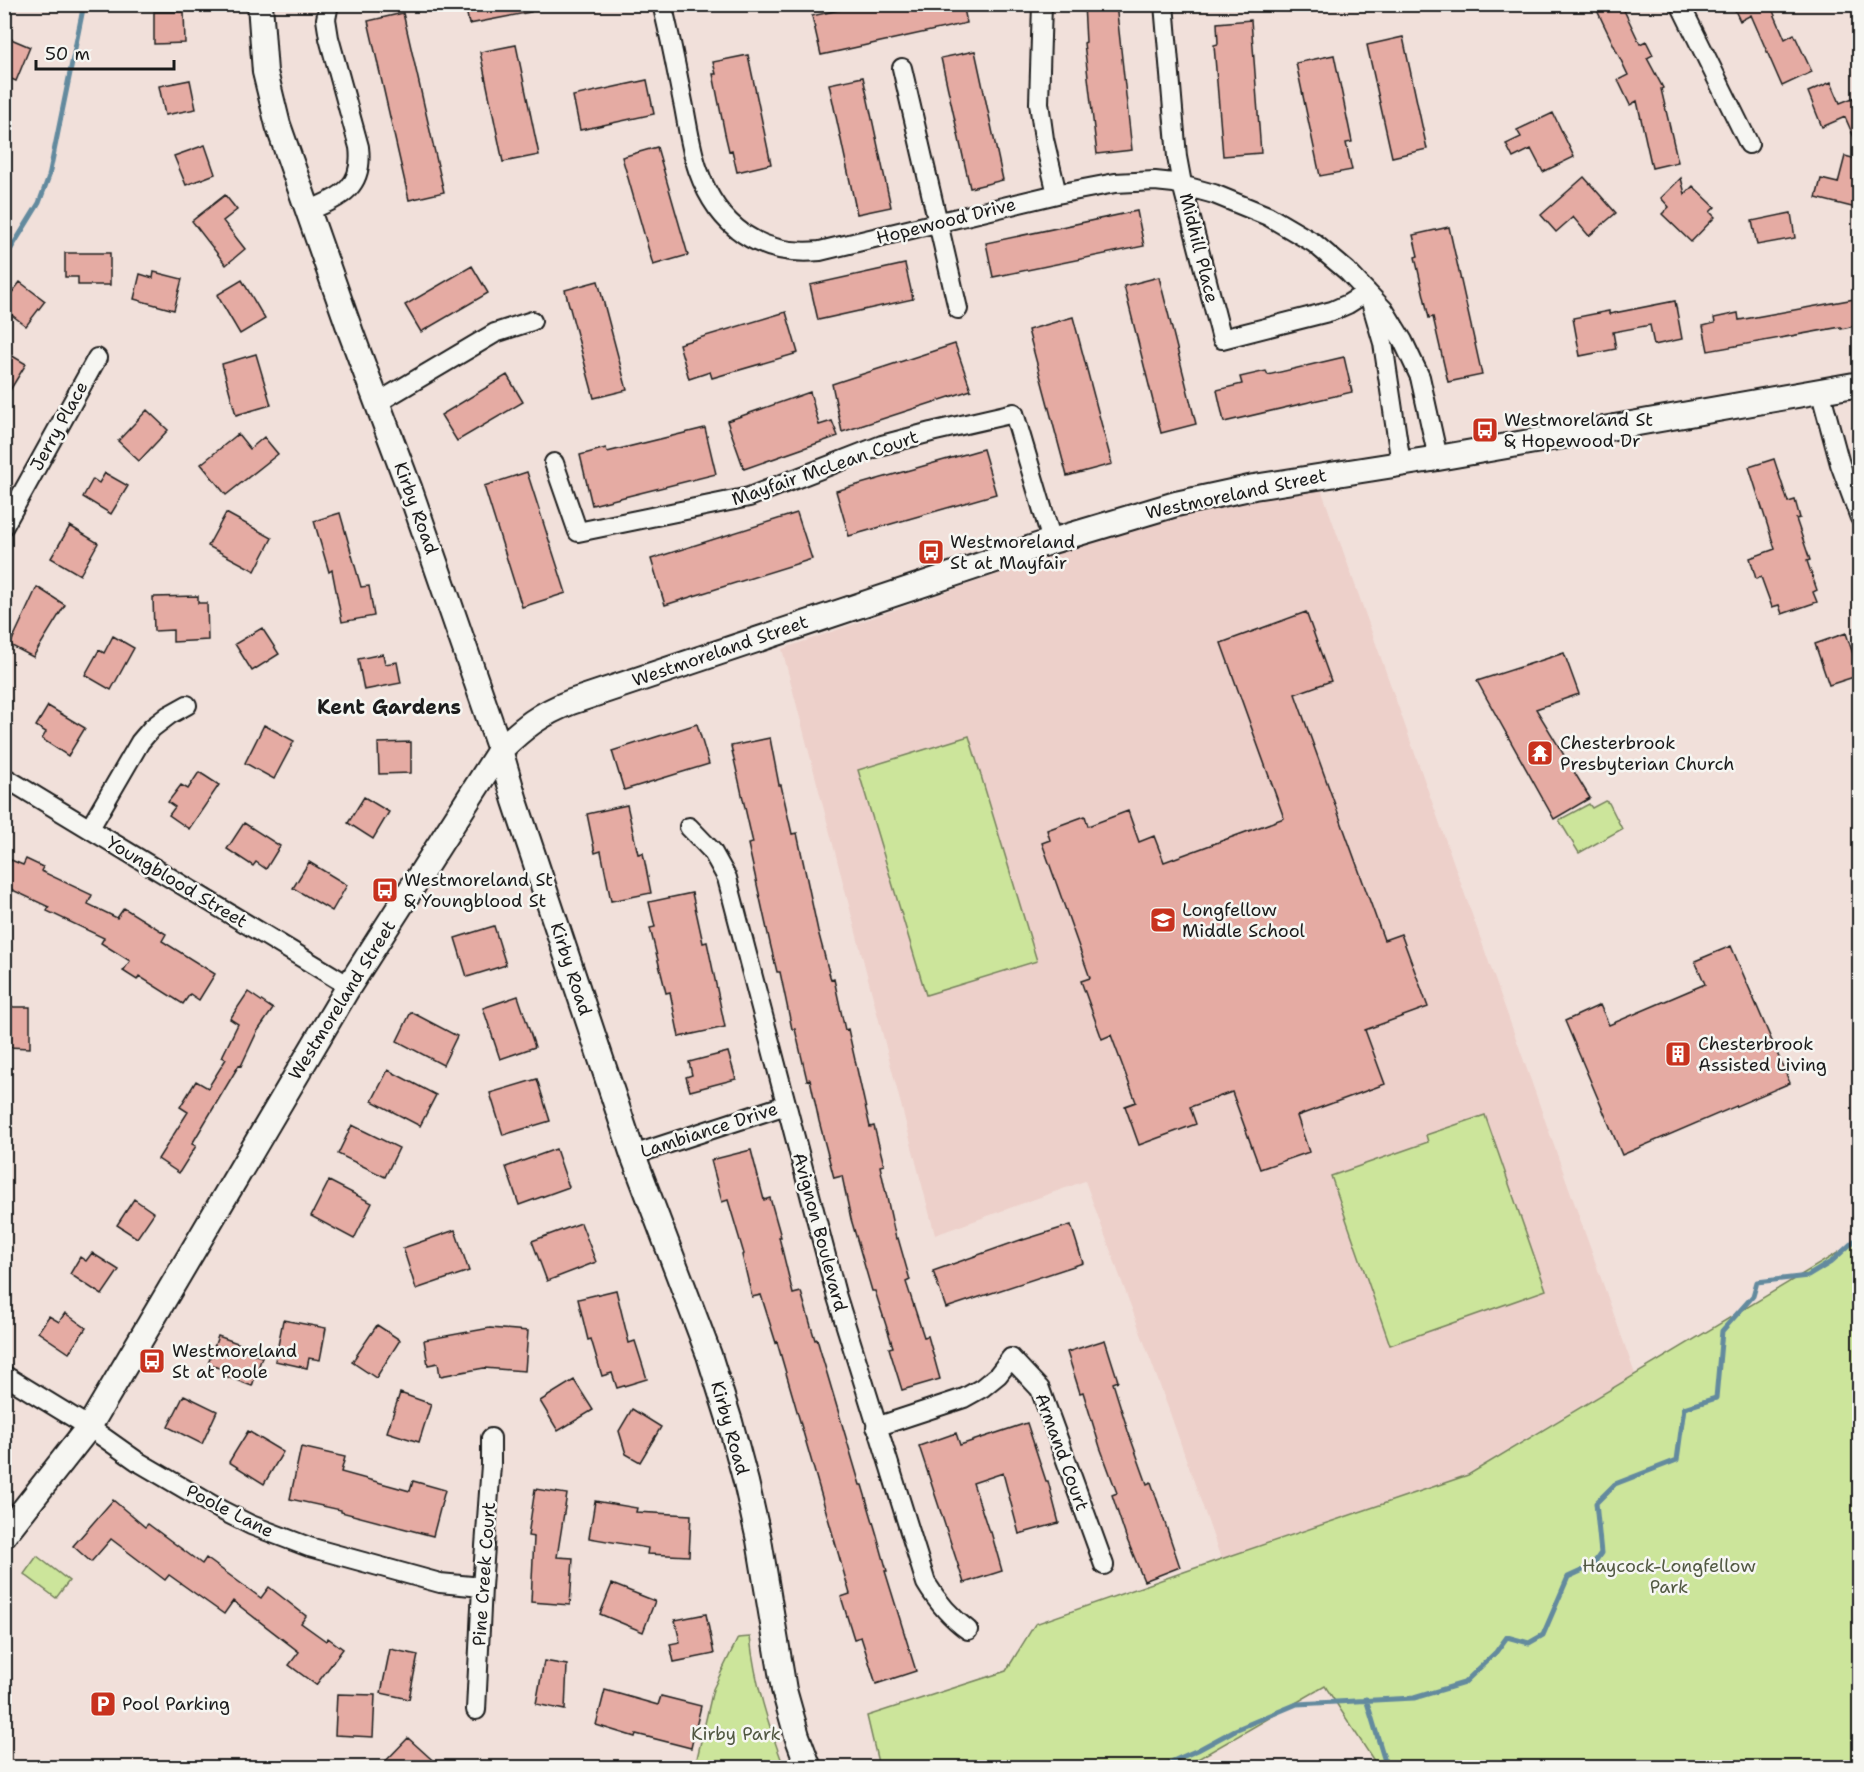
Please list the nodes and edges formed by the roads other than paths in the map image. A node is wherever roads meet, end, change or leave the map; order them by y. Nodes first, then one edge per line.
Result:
1 (260, 4) edge
2 (329, 4) edge
3 (662, 4) edge
4 (1042, 4) edge
5 (1164, 4) edge
6 (1680, 4) edge
7 (902, 68) dead end
8 (1749, 144) dead end
9 (1182, 184) junction
10 (1057, 194) junction
11 (308, 211) junction
12 (937, 223) junction
13 (1367, 292) junction
14 (958, 309) dead end
15 (532, 321) dead end
16 (97, 358) dead end
17 (1860, 384) edge
18 (1820, 390) junction
19 (377, 403) junction
20 (1438, 458) junction
21 (554, 463) dead end
22 (1401, 464) junction
23 (1860, 518) edge
24 (4, 526) edge
25 (1052, 541) junction
26 (187, 705) dead end
27 (500, 750) junction
28 (4, 777) edge
29 (689, 827) dead end
30 (90, 828) junction
31 (349, 986) junction
32 (786, 1105) junction
33 (633, 1155) junction
34 (4, 1375) edge
35 (89, 1427) junction
36 (876, 1427) junction
37 (491, 1438) dead end
38 (4, 1535) edge
39 (1104, 1565) dead end
40 (482, 1587) junction
41 (968, 1630) dead end
42 (476, 1710) dead end
43 (809, 1767) edge

1 - 11 main road, Kirby Road
2 - 11 street
3 - 12 street, Hopewood Drive
4 - 10 street
5 - 9 street, Midhill Place
6 - 8 street
7 - 12 street
9 - 10 street, Hopewood Drive
9 - 13 street, Hopewood Drive
9 - 13 street, Midhill Place
10 - 12 street, Hopewood Drive
11 - 19 main road, Kirby Road
12 - 14 street
13 - 20 street, Hopewood Drive
13 - 22 street, Hopewood Drive
15 - 19 street
16 - 24 street, Jerry Place
17 - 18 main road, Westmoreland Street
18 - 20 main road, Westmoreland Street
18 - 23 street
19 - 27 main road, Kirby Road
20 - 22 main road, Westmoreland Street
21 - 25 street, Mayfair McLean Court
22 - 25 main road, Westmoreland Street
25 - 27 main road, Westmoreland Street
26 - 30 street
27 - 31 main road, Westmoreland Street
27 - 33 main road, Kirby Road
28 - 30 street, Youngblood Street
29 - 32 street, Avignon Boulevard
30 - 31 street, Youngblood Street
31 - 35 main road, Westmoreland Street
32 - 33 street, Lambiance Drive
32 - 36 street, Avignon Boulevard
33 - 43 main road, Kirby Road
34 - 35 street, Poole Lane
35 - 38 main road, Westmoreland Street
35 - 40 street, Poole Lane
36 - 39 street, Armand Court
36 - 41 street, Avignon Boulevard
37 - 40 street, Pine Creek Court
40 - 42 street, Pine Creek Court

